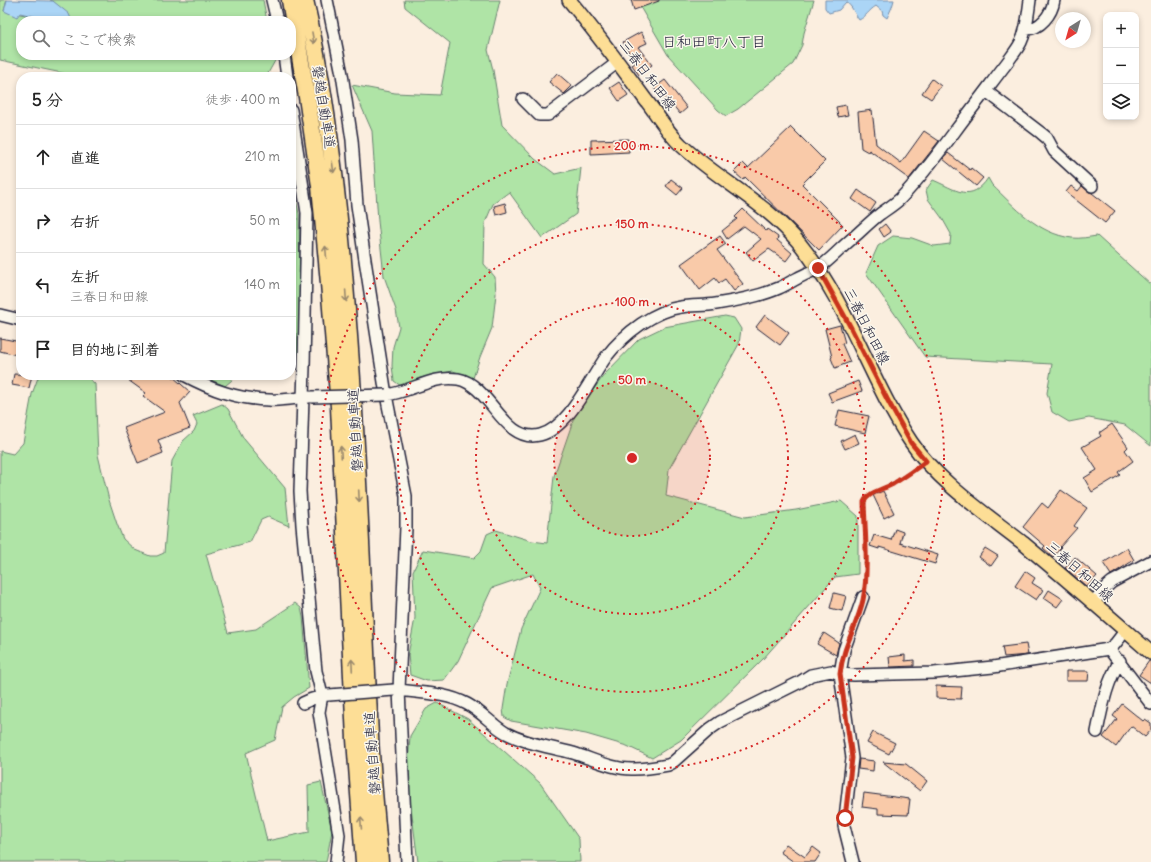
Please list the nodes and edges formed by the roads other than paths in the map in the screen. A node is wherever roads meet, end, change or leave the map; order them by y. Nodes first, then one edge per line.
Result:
1 (272, 0) edge
2 (290, 0) edge
3 (305, 0) edge
4 (327, 0) edge
5 (569, 0) edge
6 (1030, 0) edge
7 (1054, 0) edge
8 (276, 16) edge
9 (293, 16) edge
10 (1025, 29) junction
11 (296, 35) edge
12 (285, 60) edge
13 (618, 62) junction
14 (286, 72) edge
15 (986, 91) junction
16 (523, 99) dead end
17 (296, 142) edge
18 (1092, 186) dead end
19 (818, 268) junction
20 (0, 315) edge
21 (16, 319) edge
22 (194, 380) edge
23 (386, 394) junction
24 (307, 398) junction
25 (1151, 561) edge
26 (863, 597) road end
27 (1093, 603) junction
28 (1125, 631) junction
29 (1109, 648) junction
30 (1151, 653) edge
31 (1120, 661) junction
32 (840, 674) junction
33 (397, 690) junction
34 (326, 695) junction
35 (303, 704) dead end
36 (1151, 704) edge
37 (1097, 732) dead end
38 (336, 862) edge
39 (364, 862) edge
40 (380, 862) edge
41 (407, 862) edge
42 (853, 862) edge

1 - 8 street
9 -> 2 highway, 磐越自動車道
3 -> 40 highway, 磐越自動車道
4 - 23 street
5 - 13 main road, 三春日和田線
6 - 10 street
7 - 10 street
10 - 15 street
39 -> 11 highway, 磐越自動車道
12 - 14 street
13 - 16 street
13 - 19 main road, 三春日和田線
15 - 18 street
15 - 19 street
17 - 24 street
19 - 23 street
19 - 27 main road, 三春日和田線
20 - 21 street
22 - 24 street
23 - 24 street, bridge
23 - 33 street
24 - 34 street
25 - 27 street
26 - 32 street
27 - 28 main road, 三春日和田線
28 - 29 street
28 - 30 main road, 三春日和田線
29 - 31 street
29 - 32 street
31 - 36 street
31 - 37 street
32 - 33 street
32 - 42 street
33 - 34 street, bridge
33 - 41 street
34 - 35 street
34 - 38 street

